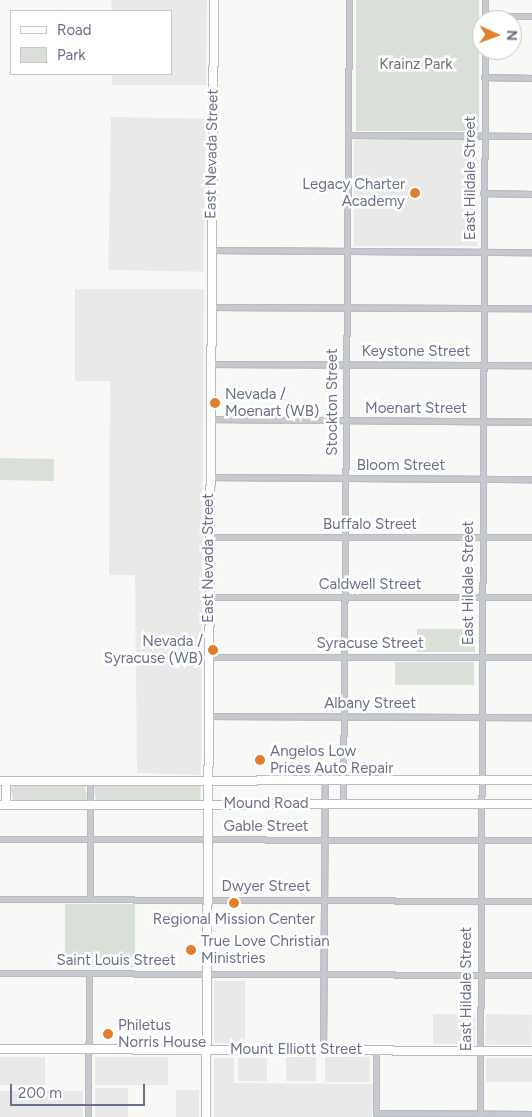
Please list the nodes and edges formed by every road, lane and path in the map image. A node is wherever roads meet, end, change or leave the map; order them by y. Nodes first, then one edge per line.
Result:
1 (214, 0) edge
2 (349, 0) edge
3 (484, 60) edge
4 (484, 78) junction
5 (532, 78) edge
6 (348, 135) junction
7 (484, 136) junction
8 (532, 136) edge
9 (483, 193) junction
10 (532, 194) edge
11 (211, 250) junction
12 (347, 251) junction
13 (483, 252) junction
14 (532, 252) edge
15 (210, 307) junction
16 (346, 308) junction
17 (483, 308) junction
18 (532, 308) edge
19 (210, 364) junction
20 (346, 364) junction
21 (482, 365) junction
22 (532, 365) edge
23 (210, 419) junction
24 (346, 421) junction
25 (482, 422) junction
26 (532, 422) edge
27 (209, 477) junction
28 (345, 478) junction
29 (482, 479) junction
30 (532, 479) edge
31 (209, 537) junction
32 (345, 538) junction
33 (482, 538) junction
34 (532, 538) edge
35 (208, 597) junction
36 (481, 597) junction
37 (532, 597) edge
38 (344, 598) junction
39 (208, 657) junction
40 (344, 657) junction
41 (481, 657) junction
42 (532, 657) edge
43 (207, 716) junction
44 (343, 717) junction
45 (480, 717) junction
46 (532, 717) edge
47 (207, 780) junction
48 (480, 780) junction
49 (532, 780) edge
50 (3, 781) edge
51 (90, 781) junction
52 (325, 781) junction
53 (343, 781) junction
54 (90, 804) junction
55 (207, 804) junction
56 (324, 804) junction
57 (343, 804) junction
58 (480, 804) junction
59 (532, 804) edge
60 (3, 805) edge
61 (0, 839) edge
62 (90, 839) junction
63 (207, 840) junction
64 (324, 840) junction
65 (480, 840) junction
66 (532, 840) edge
67 (0, 899) edge
68 (90, 899) junction
69 (207, 899) junction
70 (324, 900) junction
71 (480, 901) junction
72 (532, 901) edge
73 (0, 973) edge
74 (89, 973) junction
75 (207, 974) junction
76 (324, 974) junction
77 (479, 974) junction
78 (532, 975) edge
79 (0, 1049) edge
80 (89, 1049) junction
81 (206, 1050) junction
82 (324, 1050) junction
83 (376, 1050) junction
84 (480, 1051) junction
85 (532, 1051) edge
86 (532, 1114) edge
87 (480, 1115) edge
88 (88, 1117) edge
89 (206, 1117) edge

1 - 11 street, East Nevada Street
2 - 6 street, Stockton Street
3 - 4 street, East Hildale Street
4 - 5 street
4 - 7 street, East Hildale Street
6 - 7 street
6 - 12 street, Stockton Street
7 - 8 street
7 - 9 street, East Hildale Street
9 - 10 street
9 - 13 street, East Hildale Street
11 - 12 street
11 - 15 street, East Nevada Street
12 - 13 street
12 - 16 street, Stockton Street
13 - 14 street
13 - 17 street, East Hildale Street
15 - 16 street
15 - 19 street, East Nevada Street
16 - 17 street
16 - 20 street, Stockton Street
17 - 18 street
17 - 21 street, East Hildale Street
19 - 20 street, Keystone Street
19 - 23 street, East Nevada Street
20 - 21 street, Keystone Street
20 - 24 street, Stockton Street
21 - 22 street, Keystone Street
21 - 25 street, East Hildale Street
23 - 24 street, Moenart Street
23 - 27 street, East Nevada Street
24 - 25 street, Moenart Street
24 - 28 street, Stockton Street
25 - 26 street, Moenart Street
25 - 29 street, East Hildale Street
27 - 28 street, Bloom Street
27 - 31 street, East Nevada Street
28 - 29 street, Bloom Street
28 - 32 street, Stockton Street
29 - 30 street, Bloom Street
29 - 33 street, East Hildale Street
31 - 32 street, Buffalo Street
31 - 35 street, East Nevada Street
32 - 33 street, Buffalo Street
32 - 38 street, Stockton Street
33 - 34 street, Buffalo Street
33 - 36 street, East Hildale Street
35 - 38 street, Caldwell Street
35 - 39 street, East Nevada Street
36 - 37 street, Caldwell Street
36 - 38 street, Caldwell Street
36 - 41 street, East Hildale Street
38 - 40 street, Stockton Street
39 - 40 street, Syracuse Street
39 - 43 street, East Nevada Street
40 - 41 street, Syracuse Street
40 - 44 street, Stockton Street
41 - 42 street, Syracuse Street
41 - 45 street, East Hildale Street
43 - 44 street, Albany Street
43 - 47 street, East Nevada Street
44 - 45 street, Albany Street
44 - 53 street, Stockton Street
45 - 46 street, Albany Street
45 - 48 street, East Hildale Street
47 - 51 street, Mound Road
47 - 52 street, Mound Road
47 - 55 street, East Nevada Street
48 - 49 street, Mound Road
48 - 53 street, Mound Road
48 - 58 street, East Hildale Street
50 - 51 street, Mound Road
50 - 60 street
51 - 54 street
52 - 53 street, Mound Road
52 - 56 street
53 - 57 street, Stockton Street
54 - 55 street, Mound Road
54 - 60 street, Mound Road
54 - 62 street
55 - 56 street, Mound Road
55 - 63 street, East Nevada Street
56 - 57 street, Mound Road
56 - 64 street
57 - 58 street, Mound Road
58 - 59 street, Mound Road
58 - 65 street, East Hildale Street
61 - 62 street, Gable Street
62 - 63 street, Gable Street
62 - 68 street
63 - 64 street, Gable Street
63 - 69 street, East Nevada Street
64 - 65 street, Gable Street
64 - 70 street
65 - 66 street, Gable Street
65 - 71 street, East Hildale Street
67 - 68 street, Dwyer Street
68 - 69 street, Dwyer Street
69 - 70 street, Dwyer Street
69 - 75 street, East Nevada Street
70 - 71 street, Dwyer Street
70 - 76 street
71 - 72 street, Dwyer Street
71 - 77 street, East Hildale Street
73 - 74 street, Saint Louis Street
74 - 75 street, Saint Louis Street
74 - 80 street
75 - 76 street, Saint Louis Street
75 - 81 street, East Nevada Street
76 - 77 street, Saint Louis Street
76 - 82 street
77 - 78 street, Saint Louis Street
77 - 84 street, East Hildale Street
79 - 80 street, Mount Elliott Street
80 - 81 street, Mount Elliott Street
80 - 88 street
81 - 82 street, Mount Elliott Street
81 - 89 street, East Nevada Street
82 - 83 street, Mount Elliott Street
83 - 84 street, Mount Elliott Street
83 - 87 street
84 - 85 street, Mount Elliott Street
84 - 87 street, East Hildale Street
86 - 87 street

